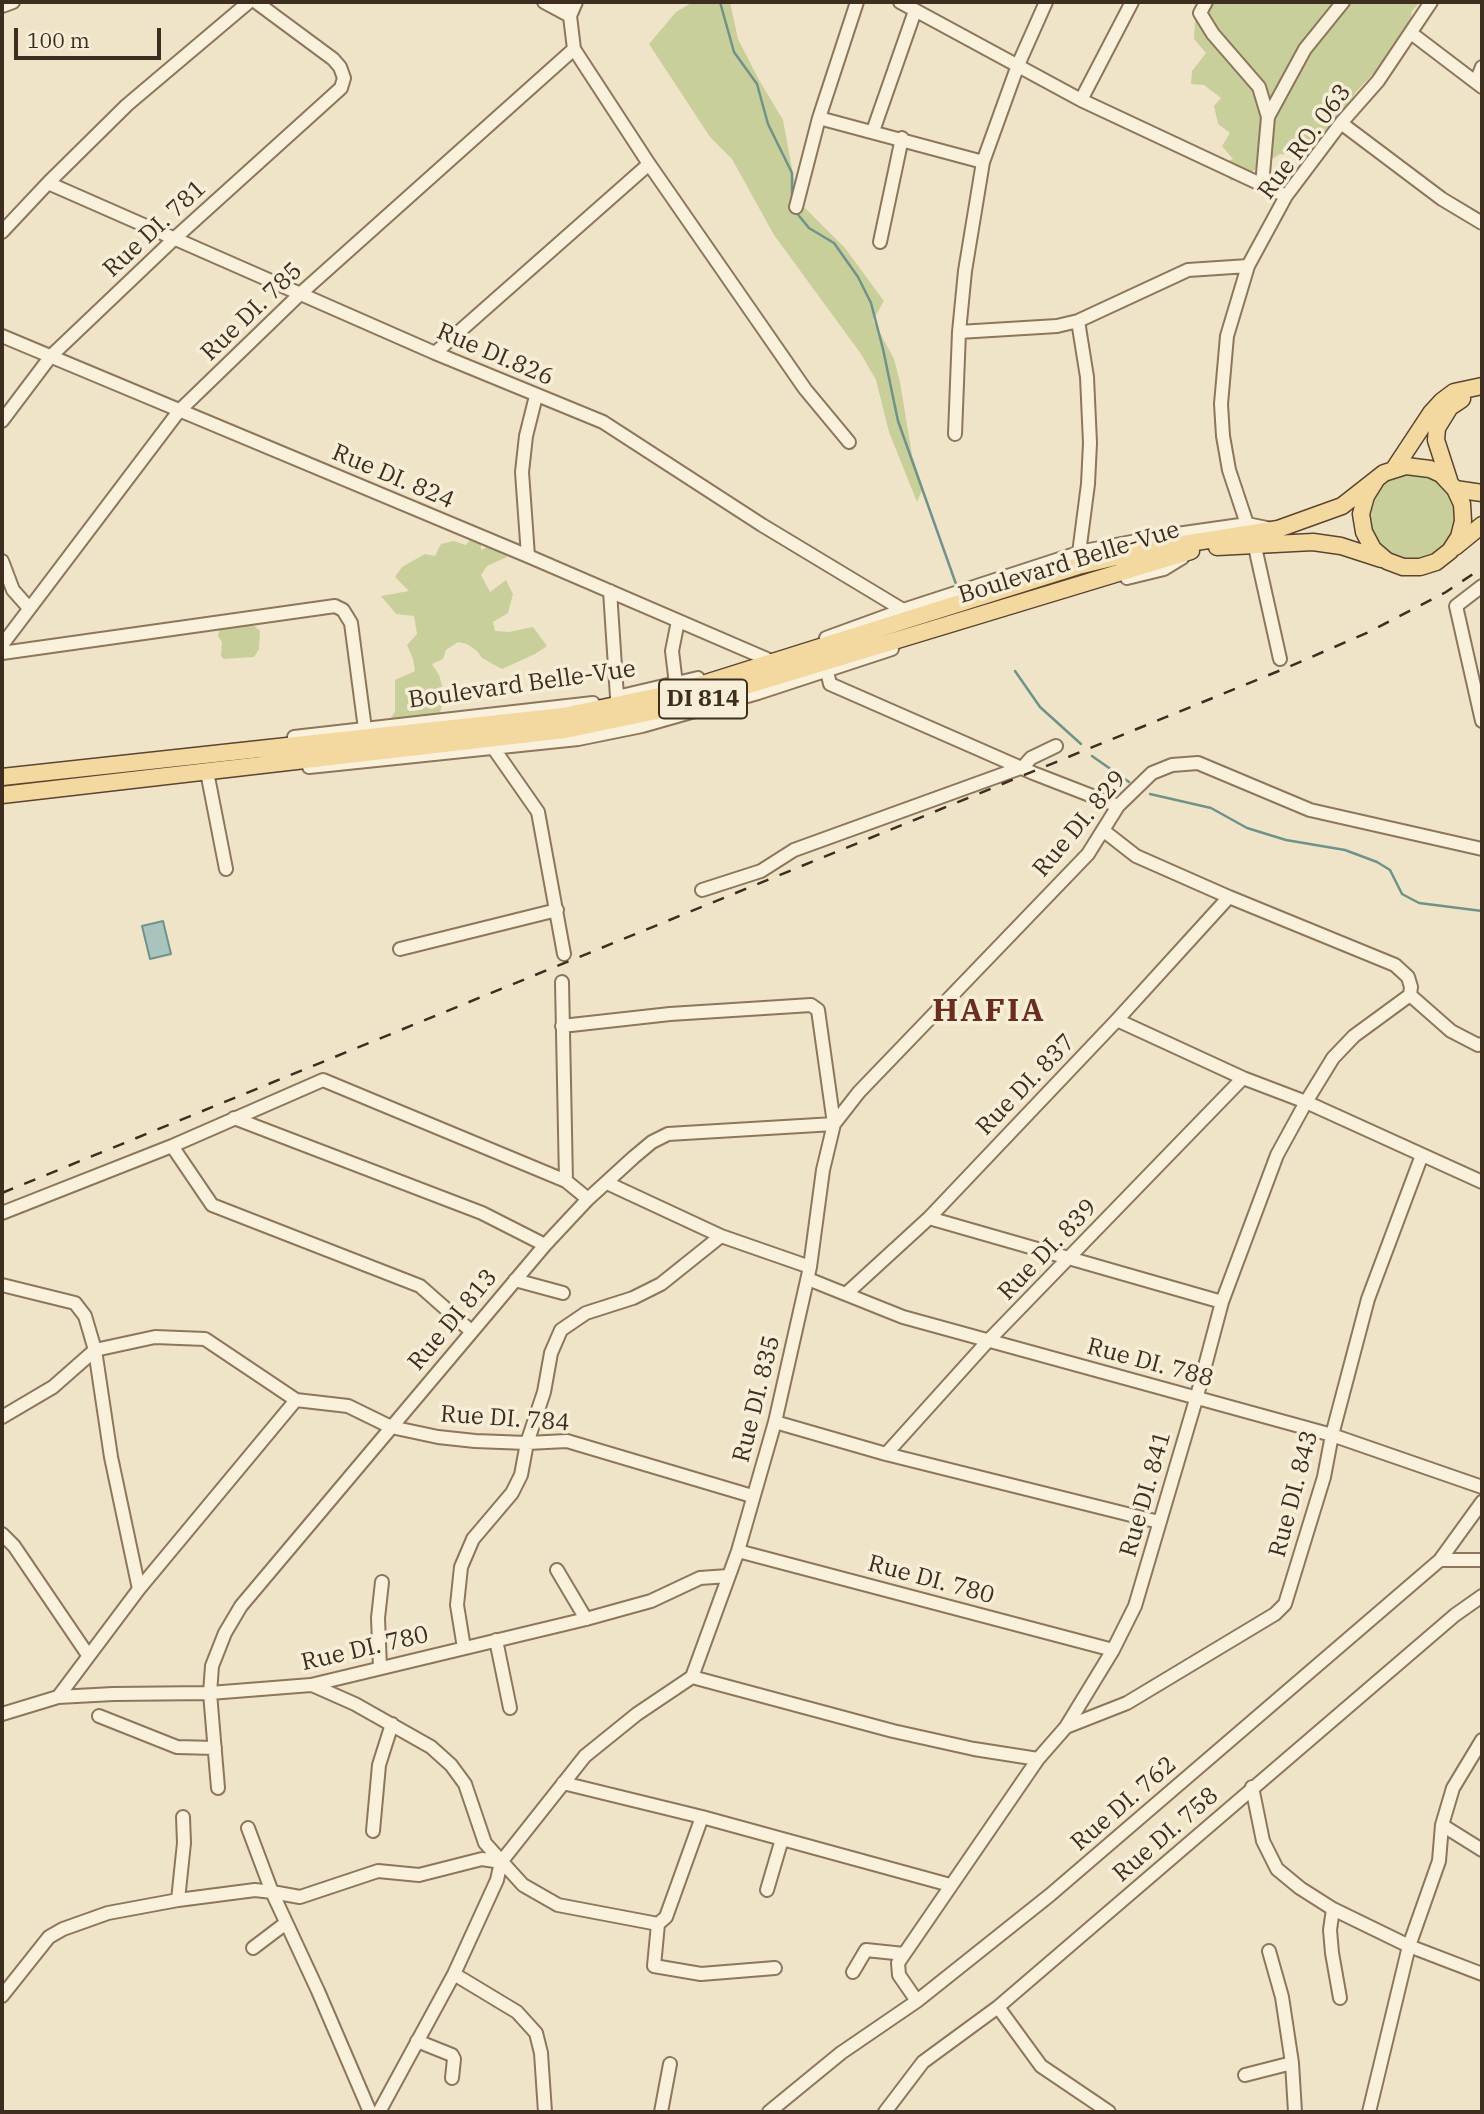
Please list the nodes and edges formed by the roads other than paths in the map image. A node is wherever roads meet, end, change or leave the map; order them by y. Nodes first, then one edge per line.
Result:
1 (13, 2) edge
2 (249, 2) edge
3 (256, 2) edge
4 (544, 2) edge
5 (562, 2) edge
6 (576, 2) edge
7 (857, 2) edge
8 (903, 2) edge
9 (1046, 2) edge
10 (1132, 2) edge
11 (1206, 2) edge
12 (1343, 2) edge
13 (1431, 2) edge
14 (2, 6) edge
15 (915, 11) junction
16 (570, 16) junction
17 (1411, 33) junction
18 (574, 49) junction
19 (1018, 65) junction
20 (1482, 66) edge
21 (1479, 84) edge
22 (1080, 100) junction
23 (1268, 117) junction
24 (820, 118) junction
25 (1341, 123) junction
26 (873, 131) junction
27 (902, 138) junction
28 (983, 162) junction
29 (649, 164) junction
30 (48, 183) junction
31 (1262, 185) junction
32 (1286, 196) junction
33 (796, 207) dead end
34 (1482, 223) edge
35 (2, 232) edge
36 (175, 238) junction
37 (880, 242) dead end
38 (1248, 266) junction
39 (300, 294) junction
40 (1078, 321) junction
41 (959, 332) junction
42 (2, 336) edge
43 (436, 353) junction
44 (51, 356) junction
45 (1482, 386) edge
46 (1482, 394) edge
47 (536, 396) junction
48 (179, 411) junction
49 (2, 421) edge
50 (955, 434) dead end
51 (849, 442) dead end
52 (1394, 469) junction
53 (1376, 480) junction
54 (1452, 486) junction
55 (1482, 493) edge
56 (1247, 524) junction
57 (1482, 524) edge
58 (1278, 529) junction
59 (1202, 547) junction
60 (1255, 547) junction
61 (1450, 551) junction
62 (1079, 553) junction
63 (528, 556) junction
64 (2, 561) edge
65 (1387, 561) junction
66 (1482, 586) edge
67 (610, 591) junction
68 (29, 608) junction
69 (903, 610) junction
70 (678, 621) junction
71 (2, 645) edge
72 (2, 653) edge
73 (767, 659) junction
74 (1280, 659) dead end
75 (827, 671) junction
76 (676, 684) junction
77 (617, 697) junction
78 (1482, 722) edge
79 (365, 729) junction
80 (1056, 746) dead end
81 (494, 749) junction
82 (1023, 767) junction
83 (4, 777) edge
84 (208, 777) junction
85 (2, 795) edge
86 (1118, 806) junction
87 (1104, 831) junction
88 (1482, 849) edge
89 (226, 869) dead end
90 (702, 890) dead end
91 (1228, 897) junction
92 (557, 910) junction
93 (400, 949) dead end
94 (564, 954) dead end
95 (562, 982) dead end
96 (1411, 991) junction
97 (1117, 1020) junction
98 (562, 1026) junction
99 (1482, 1044) edge
100 (1243, 1078) junction
101 (1306, 1102) junction
102 (234, 1118) junction
103 (834, 1124) junction
104 (172, 1146) junction
105 (1422, 1155) junction
106 (566, 1181) junction
107 (1482, 1182) edge
108 (607, 1183) junction
109 (589, 1199) junction
110 (2, 1213) edge
111 (929, 1218) junction
112 (721, 1236) junction
113 (545, 1245) junction
114 (1069, 1259) junction
115 (809, 1273) junction
116 (515, 1280) junction
117 (2, 1285) edge
118 (562, 1293) dead end
119 (846, 1294) junction
120 (1222, 1302) junction
121 (471, 1331) junction
122 (987, 1342) junction
123 (95, 1350) junction
124 (1197, 1396) junction
125 (296, 1400) junction
126 (2, 1417) edge
127 (775, 1422) junction
128 (391, 1427) junction
129 (1332, 1435) junction
130 (527, 1443) junction
131 (886, 1454) junction
132 (1482, 1487) edge
133 (752, 1496) junction
134 (1482, 1502) edge
135 (1159, 1522) junction
136 (2, 1534) edge
137 (738, 1550) junction
138 (1440, 1560) junction
139 (1482, 1560) edge
140 (558, 1570) dead end
141 (728, 1576) junction
142 (382, 1582) dead end
143 (139, 1589) junction
144 (1482, 1596) edge
145 (586, 1619) junction
146 (496, 1640) junction
147 (464, 1648) junction
148 (1113, 1650) junction
149 (88, 1655) junction
150 (380, 1668) junction
151 (692, 1676) junction
152 (311, 1685) junction
153 (210, 1693) junction
154 (58, 1697) junction
155 (510, 1708) dead end
156 (2, 1714) edge
157 (99, 1716) dead end
158 (392, 1724) junction
159 (1066, 1727) junction
160 (1482, 1740) edge
161 (215, 1748) junction
162 (1038, 1759) junction
163 (564, 1783) junction
164 (1252, 1787) junction
165 (218, 1788) dead end
166 (183, 1816) dead end
167 (702, 1817) junction
168 (1442, 1825) junction
169 (248, 1828) dead end
170 (373, 1831) dead end
171 (782, 1839) junction
172 (1482, 1850) edge
173 (500, 1862) junction
174 (950, 1885) junction
175 (767, 1890) dead end
176 (272, 1892) junction
177 (178, 1900) junction
178 (1333, 1909) junction
179 (286, 1923) junction
180 (658, 1924) junction
181 (1409, 1947) junction
182 (253, 1948) dead end
183 (1269, 1951) dead end
184 (904, 1954) junction
185 (775, 1968) dead end
186 (853, 1972) dead end
187 (1482, 1974) edge
188 (454, 1975) junction
189 (2, 1996) edge
190 (1340, 1998) dead end
191 (917, 2001) junction
192 (998, 2007) junction
193 (417, 2041) junction
194 (1292, 2063) junction
195 (670, 2064) dead end
196 (1245, 2075) dead end
197 (453, 2078) dead end
198 (370, 2112) edge
199 (379, 2112) edge
200 (545, 2112) edge
201 (661, 2112) edge
202 (769, 2112) edge
203 (885, 2112) edge
204 (1109, 2112) edge
205 (1295, 2112) edge
206 (1369, 2112) edge

1 - 14 street
2 - 30 street
3 - 36 street, Rue DI. 781
4 - 16 street
5 - 16 street
6 - 16 street
7 - 24 street
8 - 15 street
9 - 19 street
10 - 22 street
11 - 23 street
12 - 23 street
13 - 17 street, Rue RO. 063
15 - 19 street
15 - 26 street
16 - 18 street
17 - 21 street
17 - 25 street, Rue RO. 063
18 - 29 street
18 - 39 street, Rue DI. 785
19 - 22 street
19 - 28 street
20 - 21 street
22 - 31 street
23 - 31 street
24 - 26 street
24 - 33 street
25 - 32 street, Rue RO. 063
25 - 34 street
26 - 27 street
27 - 28 street
27 - 37 street
28 - 41 street
29 - 43 street
29 - 51 street
30 - 35 street
30 - 36 street, Rue DI.826
31 - 32 street
32 - 38 street, Rue RO. 063
36 - 39 street, Rue DI.826
36 - 44 street, Rue DI. 781
38 - 40 street
38 - 56 street, Rue RO. 063
39 - 43 street, Rue DI.826
39 - 48 street, Rue DI. 785
40 - 41 street
40 - 62 street
41 - 50 street
42 - 44 street, Rue DI. 824
43 - 47 street, Rue DI.826
44 - 48 street, Rue DI. 824
44 - 49 street, Rue DI. 781
45 - 52 main road
46 - 54 main road
47 - 63 street
47 - 69 street, Rue DI.826
48 - 63 street, Rue DI. 824
48 - 68 street, Rue DI. 785
52 - 53 main road
52 - 54 main road
53 - 58 main road, Boulevard Belle-Vue / DI 814
53 - 65 main road
54 - 55 main road
54 - 61 main road
56 - 58 street, Boulevard Belle-Vue
56 - 62 street, Boulevard Belle-Vue
57 - 61 main road
58 - 83 main road, Boulevard Belle-Vue / DI 814
59 - 60 main road, Boulevard Belle-Vue / DI 814
59 - 75 street, Boulevard Belle-Vue
59 - 85 main road, Boulevard Belle-Vue / DI 814
60 - 65 main road, Boulevard Belle-Vue / DI 814
60 - 74 street
61 - 65 main road
62 - 69 street, Boulevard Belle-Vue
63 - 67 street, Rue DI. 824
64 - 68 street
66 - 78 street
67 - 70 street, Rue DI. 824
67 - 77 street
68 - 71 street, Rue DI. 785
69 - 73 street, Boulevard Belle-Vue
70 - 73 street, Rue DI. 824
70 - 76 street
72 - 79 street
73 - 76 street, Boulevard Belle-Vue
75 - 81 street, Boulevard Belle-Vue
75 - 82 street
76 - 77 street, Boulevard Belle-Vue
77 - 79 street, Boulevard Belle-Vue
79 - 83 street, Boulevard Belle-Vue
80 - 82 street
81 - 84 street, Boulevard Belle-Vue
81 - 92 street
82 - 86 street
82 - 90 street
84 - 85 street, Boulevard Belle-Vue
84 - 89 street
86 - 87 street, Rue DI. 829
86 - 88 street, Rue DI. 829
87 - 91 street
87 - 103 street, Rue DI. 829
91 - 96 street
91 - 97 street, Rue DI. 837
92 - 93 street
92 - 94 street
95 - 98 street
96 - 99 street
96 - 101 street, Rue DI. 841
97 - 100 street
97 - 111 street, Rue DI. 837
98 - 103 street
98 - 106 street
100 - 101 street
100 - 114 street, Rue DI. 839
101 - 105 street
101 - 120 street, Rue DI. 841
102 - 104 street
102 - 106 street
102 - 113 street
103 - 108 street, Rue DI 813
103 - 115 street, Rue DI. 835
104 - 110 street
104 - 121 street
105 - 107 street
105 - 129 street, Rue DI. 843
106 - 109 street
108 - 109 street, Rue DI 813
108 - 112 street, Rue DI. 788
109 - 113 street, Rue DI 813
111 - 114 street
111 - 119 street, Rue DI. 837
112 - 115 street, Rue DI. 788
112 - 130 street
113 - 116 street, Rue DI 813
114 - 120 street
114 - 122 street, Rue DI. 839
115 - 119 street, Rue DI. 788
115 - 127 street, Rue DI. 835
116 - 118 street
116 - 121 street, Rue DI 813
117 - 123 street
119 - 122 street, Rue DI. 788
120 - 124 street, Rue DI. 841
121 - 128 street, Rue DI 813
122 - 124 street, Rue DI. 788
122 - 131 street, Rue DI. 839
123 - 125 street, Rue DI. 784
123 - 126 street, Rue DI. 784
123 - 143 street
124 - 129 street, Rue DI. 788
124 - 135 street, Rue DI. 841
125 - 128 street, Rue DI. 784
125 - 143 street
127 - 131 street
127 - 133 street, Rue DI. 835
128 - 130 street, Rue DI. 784
128 - 153 street, Rue DI 813
129 - 132 street, Rue DI. 788
129 - 159 street, Rue DI. 843
130 - 133 street, Rue DI. 784
130 - 147 street
131 - 135 street
133 - 137 street, Rue DI. 835
134 - 138 street, Rue DI. 762
135 - 148 street, Rue DI. 841
136 - 149 street
137 - 141 street, Rue DI. 835
137 - 148 street, Rue DI. 780
138 - 139 street
138 - 191 street, Rue DI. 762
140 - 145 street
141 - 145 street, Rue DI. 780
141 - 151 street, Rue DI. 835
142 - 150 street
143 - 149 street
144 - 164 street, Rue DI. 758
145 - 146 street, Rue DI. 780
146 - 147 street, Rue DI. 780
146 - 155 street
147 - 150 street, Rue DI. 780
148 - 159 street, Rue DI. 841
149 - 154 street
150 - 152 street, Rue DI. 780
151 - 162 street
151 - 163 street
152 - 153 street, Rue DI. 780
152 - 158 street
153 - 154 street, Rue DI. 780
153 - 161 street, Rue DI 813
154 - 156 street, Rue DI. 780
157 - 161 street
158 - 170 street
158 - 173 street
159 - 162 street, Rue DI. 841
160 - 168 street
161 - 165 street, Rue DI 813
162 - 174 street, Rue DI. 841
163 - 167 street
163 - 173 street
164 - 178 street
164 - 192 street, Rue DI. 758
166 - 177 street
167 - 171 street
167 - 180 street
168 - 172 street
168 - 181 street
169 - 176 street
171 - 174 street
171 - 175 street
173 - 176 street
173 - 180 street
173 - 188 street
174 - 184 street, Rue DI. 841
176 - 177 street
176 - 179 street
177 - 189 street
178 - 181 street
178 - 190 street
179 - 182 street
179 - 198 street
180 - 185 street
181 - 187 street
181 - 206 street
183 - 194 street
184 - 186 street
184 - 191 street
188 - 193 street
188 - 200 street
191 - 202 street, Rue DI. 762
192 - 203 street, Rue DI. 758
192 - 204 street
193 - 197 street
193 - 199 street
194 - 196 street
194 - 205 street
195 - 201 street

